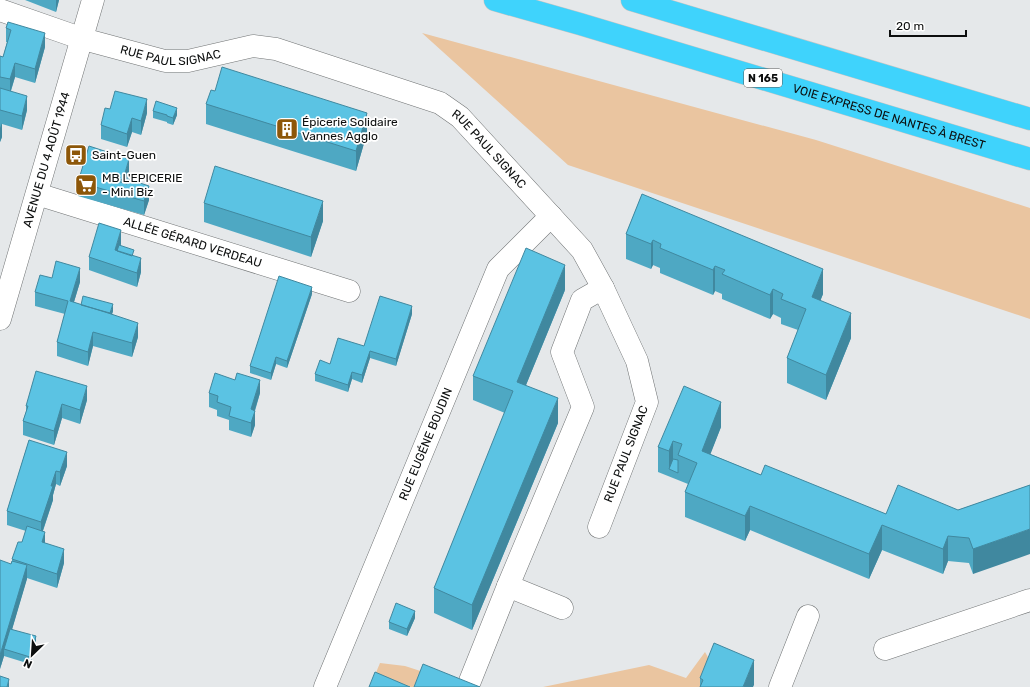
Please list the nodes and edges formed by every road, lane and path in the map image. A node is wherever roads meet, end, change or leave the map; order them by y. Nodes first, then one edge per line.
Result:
1 (93, 0) edge
2 (495, 0) edge
3 (632, 0) edge
4 (0, 10) edge
5 (83, 39) junction
6 (1030, 119) edge
7 (1030, 159) edge
8 (37, 194) junction
9 (551, 216) junction
10 (603, 288) junction
11 (349, 291) dead end
12 (0, 319) edge
13 (599, 527) dead end
14 (508, 586) junction
15 (1030, 600) edge
16 (562, 608) dead end
17 (808, 616) dead end
18 (885, 649) dead end
19 (470, 680) dead end
20 (325, 687) edge
21 (780, 687) edge

1 - 5 street, AVENUE DU 4 AOÛT 1944
2 - 7 highway, VOIE EXPRESS DE NANTES À BREST / N 165
3 - 6 highway
4 - 5 street, RUE PAUL SIGNAC
5 - 8 street, AVENUE DU 4 AOÛT 1944
5 - 9 street, RUE PAUL SIGNAC
8 - 11 street, ALLÉE GÉRARD VERDEAU
8 - 12 street, AVENUE DU 4 AOÛT 1944
9 - 10 street, RUE PAUL SIGNAC
9 - 20 street, RUE EUGÉNE BOUDIN
10 - 13 street, RUE PAUL SIGNAC
10 - 14 street
14 - 16 street
14 - 19 street
15 - 18 street
17 - 21 street

